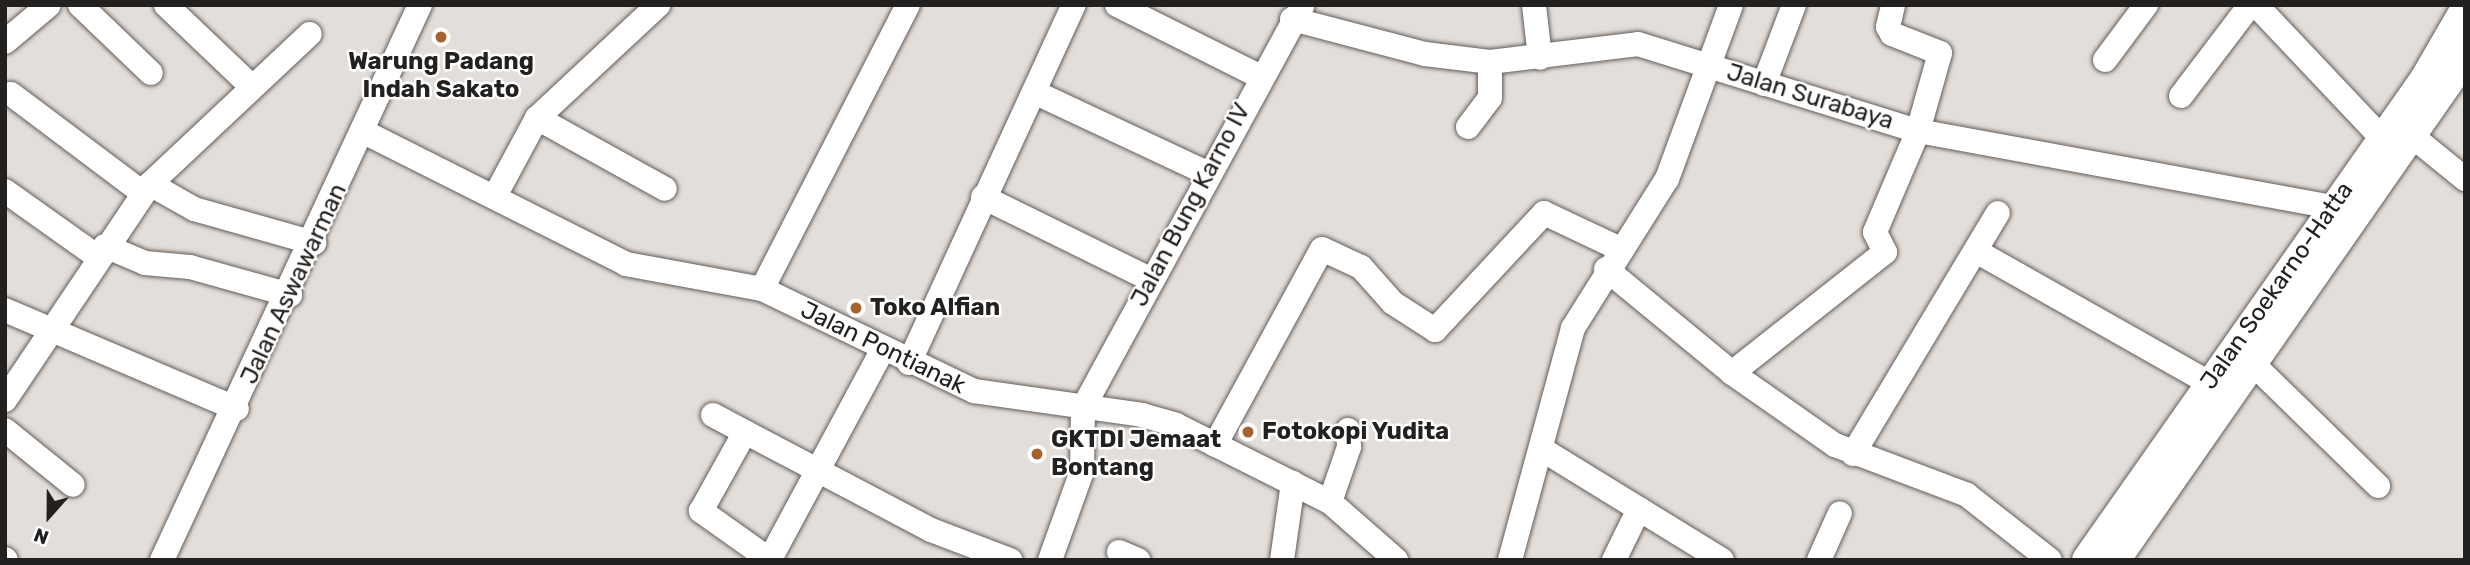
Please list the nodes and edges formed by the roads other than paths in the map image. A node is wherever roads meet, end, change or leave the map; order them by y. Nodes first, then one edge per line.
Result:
1 (49, 5) edge
2 (80, 5) edge
3 (166, 5) edge
4 (420, 5) edge
5 (658, 5) edge
6 (908, 5) edge
7 (1074, 5) edge
8 (1117, 5) edge
9 (1534, 5) edge
10 (1731, 5) edge
11 (1794, 5) edge
12 (1893, 5) edge
13 (2146, 5) edge
14 (2250, 5) edge
15 (2256, 5) edge
16 (2465, 10) edge
17 (1297, 12) edge
18 (310, 34) dead end
19 (5, 42) edge
20 (1540, 58) junction
21 (2465, 58) edge
22 (2105, 60) dead end
23 (1490, 62) junction
24 (1707, 65) junction
25 (151, 73) dead end
26 (1259, 76) junction
27 (1764, 84) junction
28 (251, 86) junction
29 (1034, 92) junction
30 (11, 94) dead end
31 (2181, 96) dead end
32 (537, 118) junction
33 (1468, 127) dead end
34 (1918, 131) junction
35 (364, 132) junction
36 (2396, 143) junction
37 (1207, 173) junction
38 (2465, 179) edge
39 (146, 189) junction
40 (665, 189) dead end
41 (5, 191) edge
42 (495, 196) junction
43 (983, 197) junction
44 (2331, 207) junction
45 (1998, 213) dead end
46 (314, 243) junction
47 (1620, 249) junction
48 (101, 251) junction
49 (1976, 251) junction
50 (1606, 269) junction
51 (1152, 280) junction
52 (762, 289) junction
53 (290, 295) junction
54 (5, 310) edge
55 (51, 328) junction
56 (883, 349) junction
57 (2250, 361) junction
58 (909, 362) junction
59 (1732, 373) junction
60 (2208, 382) junction
61 (5, 400) edge
62 (1083, 408) junction
63 (237, 409) junction
64 (713, 415) dead end
65 (5, 430) edge
66 (1348, 430) dead end
67 (745, 432) junction
68 (1215, 445) junction
69 (1543, 450) junction
70 (1853, 454) junction
71 (820, 471) junction
72 (1293, 483) junction
73 (73, 485) dead end
74 (2378, 486) dead end
75 (1330, 502) junction
76 (1639, 509) junction
77 (1840, 513) dead end
78 (770, 559) edge
79 (162, 560) edge
80 (1010, 560) edge
81 (1050, 560) edge
82 (1282, 560) edge
83 (1396, 560) edge
84 (1510, 560) edge
85 (1614, 560) edge
86 (1722, 560) edge
87 (1819, 560) edge
88 (2050, 560) edge
89 (2087, 560) edge
90 (2115, 560) edge

1 - 19 street
2 - 25 street
3 - 28 street
4 - 35 street, Jalan Aswawarman
5 - 32 street
6 - 52 street
7 - 29 street
8 - 26 street
9 - 20 street
10 - 24 street
11 - 27 street
12 - 34 street
13 - 22 street
14 - 31 street
15 - 36 street
16 - 36 main road, Jalan Soekarno-Hatta
17 - 23 street, Jalan Surabaya
17 - 26 street, Jalan Bung Karno IV
18 - 28 street
20 - 23 street, Jalan Surabaya
20 - 24 street, Jalan Surabaya
21 - 36 main road, Jalan Soekarno-Hatta
23 - 33 street
24 - 27 street, Jalan Surabaya
24 - 47 street
26 - 37 street, Jalan Bung Karno IV
27 - 34 street, Jalan Surabaya
28 - 39 street
29 - 37 street
29 - 43 street
30 - 39 street
32 - 40 street
32 - 42 street
34 - 44 street, Jalan Surabaya
34 - 59 street
35 - 42 street, Jalan Pontianak
35 - 46 street, Jalan Aswawarman
36 - 38 street
36 - 44 main road, Jalan Soekarno-Hatta
36 - 57 main road, Jalan Soekarno-Hatta
37 - 51 street, Jalan Bung Karno IV
39 - 46 street
39 - 48 street
41 - 48 street
42 - 52 street, Jalan Pontianak
43 - 51 street
43 - 58 street
44 - 60 main road, Jalan Soekarno-Hatta
45 - 49 street
46 - 53 street, Jalan Aswawarman
47 - 50 street
47 - 68 street
48 - 53 street
48 - 55 street
49 - 60 street
49 - 70 street
50 - 59 street
50 - 69 street
51 - 62 street, Jalan Bung Karno IV
52 - 56 street, Jalan Pontianak
53 - 63 street, Jalan Aswawarman
54 - 55 street
55 - 61 street
55 - 63 street
56 - 58 street, Jalan Pontianak
56 - 71 street
57 - 74 street
57 - 90 main road, Jalan Soekarno-Hatta
58 - 62 street, Jalan Pontianak
59 - 70 street
60 - 89 main road, Jalan Soekarno-Hatta
62 - 68 street, Jalan Pontianak
62 - 81 street
63 - 79 street, Jalan Aswawarman
64 - 67 street
65 - 73 street
66 - 75 street
67 - 71 street
67 - 78 street
68 - 72 street, Jalan Pontianak
69 - 76 street
69 - 84 street
70 - 88 street
71 - 78 street
71 - 80 street
72 - 75 street, Jalan Pontianak
72 - 82 street
75 - 83 street, Jalan Pontianak
76 - 85 street
76 - 86 street
77 - 87 street

